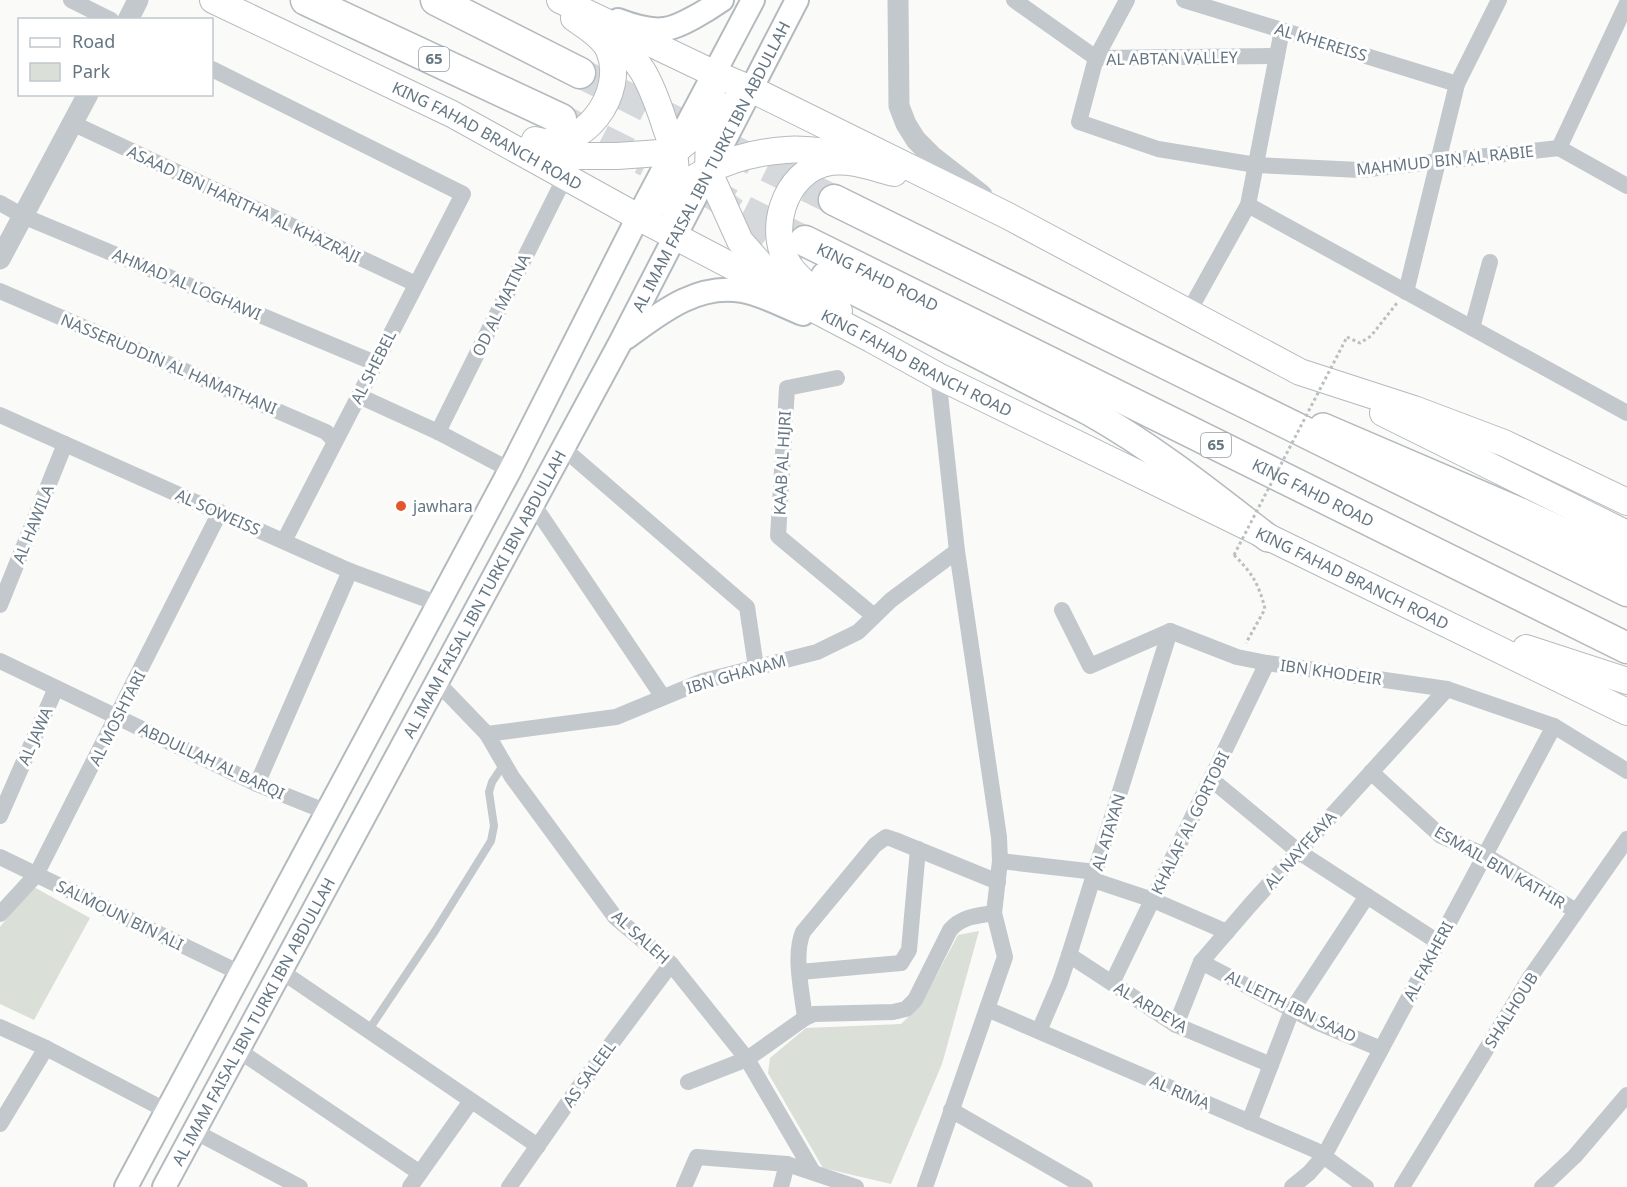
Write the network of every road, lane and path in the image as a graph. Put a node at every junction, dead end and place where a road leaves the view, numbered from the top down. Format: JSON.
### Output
{"nodes":[{"id":1,"x":71,"y":0,"type":"edge"},
{"id":2,"x":138,"y":0,"type":"edge"},
{"id":3,"x":213,"y":0,"type":"edge"},
{"id":4,"x":306,"y":0,"type":"edge"},
{"id":5,"x":436,"y":0,"type":"edge"},
{"id":6,"x":552,"y":0,"type":"edge"},
{"id":7,"x":560,"y":0,"type":"edge"},
{"id":8,"x":567,"y":0,"type":"edge"},
{"id":9,"x":722,"y":0,"type":"edge"},
{"id":10,"x":753,"y":0,"type":"edge"},
{"id":11,"x":797,"y":0,"type":"edge"},
{"id":12,"x":898,"y":0,"type":"edge"},
{"id":13,"x":1014,"y":0,"type":"edge"},
{"id":14,"x":1127,"y":0,"type":"edge"},
{"id":15,"x":1184,"y":0,"type":"edge"},
{"id":16,"x":1498,"y":0,"type":"edge"},
{"id":17,"x":1627,"y":3,"type":"edge"},
{"id":18,"x":107,"y":18,"type":"edge"},
{"id":19,"x":129,"y":18,"type":"edge"},
{"id":20,"x":1282,"y":30,"type":"junction"},
{"id":21,"x":1277,"y":56,"type":"junction"},
{"id":22,"x":1096,"y":58,"type":"junction"},
{"id":23,"x":213,"y":69,"type":"edge"},
{"id":24,"x":580,"y":73,"type":"tunnel mouth"},
{"id":25,"x":715,"y":74,"type":"junction"},
{"id":26,"x":1457,"y":84,"type":"junction"},
{"id":27,"x":751,"y":89,"type":"junction"},
{"id":28,"x":87,"y":96,"type":"edge"},
{"id":29,"x":452,"y":114,"type":"junction"},
{"id":30,"x":561,"y":119,"type":"tunnel mouth"},
{"id":31,"x":710,"y":121,"type":"junction"},
{"id":32,"x":72,"y":123,"type":"junction"},
{"id":33,"x":1559,"y":148,"type":"junction"},
{"id":34,"x":674,"y":152,"type":"junction"},
{"id":35,"x":1439,"y":161,"type":"junction"},
{"id":36,"x":1256,"y":165,"type":"junction"},
{"id":37,"x":708,"y":170,"type":"junction"},
{"id":38,"x":565,"y":177,"type":"junction"},
{"id":39,"x":1627,"y":186,"type":"edge"},
{"id":40,"x":947,"y":187,"type":"junction"},
{"id":41,"x":676,"y":188,"type":"junction"},
{"id":42,"x":834,"y":200,"type":"tunnel mouth"},
{"id":43,"x":0,"y":203,"type":"edge"},
{"id":44,"x":1248,"y":205,"type":"junction"},
{"id":45,"x":23,"y":216,"type":"junction"},
{"id":46,"x":1008,"y":216,"type":"junction"},
{"id":47,"x":638,"y":217,"type":"junction"},
{"id":48,"x":675,"y":237,"type":"junction"},
{"id":49,"x":805,"y":241,"type":"tunnel mouth"},
{"id":50,"x":0,"y":259,"type":"edge"},
{"id":51,"x":1490,"y":262,"type":"dead end"},
{"id":52,"x":825,"y":276,"type":"tunnel mouth"},
{"id":53,"x":416,"y":284,"type":"junction"},
{"id":54,"x":0,"y":291,"type":"edge"},
{"id":55,"x":1406,"y":292,"type":"junction"},
{"id":56,"x":1188,"y":313,"type":"junction"},
{"id":57,"x":1472,"y":328,"type":"junction"},
{"id":58,"x":1094,"y":330,"type":"junction"},
{"id":59,"x":871,"y":339,"type":"junction"},
{"id":60,"x":620,"y":343,"type":"junction"},
{"id":61,"x":375,"y":363,"type":"junction"},
{"id":62,"x":1300,"y":372,"type":"junction"},
{"id":63,"x":938,"y":376,"type":"junction"},
{"id":64,"x":837,"y":378,"type":"dead end"},
{"id":65,"x":359,"y":396,"type":"junction"},
{"id":66,"x":1627,"y":413,"type":"edge"},
{"id":67,"x":0,"y":415,"type":"edge"},
{"id":68,"x":438,"y":432,"type":"junction"},
{"id":69,"x":335,"y":441,"type":"junction"},
{"id":70,"x":65,"y":444,"type":"junction"},
{"id":71,"x":563,"y":448,"type":"junction"},
{"id":72,"x":510,"y":470,"type":"junction"},
{"id":73,"x":1627,"y":502,"type":"edge"},
{"id":74,"x":533,"y":504,"type":"junction"},
{"id":75,"x":220,"y":512,"type":"junction"},
{"id":76,"x":1627,"y":534,"type":"edge"},
{"id":77,"x":1268,"y":538,"type":"junction"},
{"id":78,"x":284,"y":541,"type":"junction"},
{"id":79,"x":957,"y":551,"type":"junction"},
{"id":80,"x":1627,"y":561,"type":"edge"},
{"id":81,"x":350,"y":571,"type":"junction"},
{"id":82,"x":1627,"y":591,"type":"edge"},
{"id":83,"x":439,"y":604,"type":"junction"},
{"id":84,"x":0,"y":605,"type":"edge"},
{"id":85,"x":1062,"y":610,"type":"dead end"},
{"id":86,"x":874,"y":616,"type":"junction"},
{"id":87,"x":1437,"y":619,"type":"junction"},
{"id":88,"x":1170,"y":631,"type":"junction"},
{"id":89,"x":1627,"y":648,"type":"edge"},
{"id":90,"x":1237,"y":657,"type":"junction"},
{"id":91,"x":0,"y":661,"type":"edge"},
{"id":92,"x":1267,"y":663,"type":"junction"},
{"id":93,"x":756,"y":667,"type":"junction"},
{"id":94,"x":1627,"y":681,"type":"edge"},
{"id":95,"x":437,"y":682,"type":"junction"},
{"id":96,"x":56,"y":688,"type":"junction"},
{"id":97,"x":1447,"y":689,"type":"junction"},
{"id":98,"x":663,"y":697,"type":"junction"},
{"id":99,"x":1627,"y":712,"type":"edge"},
{"id":100,"x":118,"y":717,"type":"junction"},
{"id":101,"x":1554,"y":726,"type":"junction"},
{"id":102,"x":487,"y":734,"type":"junction"},
{"id":103,"x":504,"y":763,"type":"junction"},
{"id":104,"x":1627,"y":771,"type":"edge"},
{"id":105,"x":1371,"y":772,"type":"junction"},
{"id":106,"x":1212,"y":780,"type":"junction"},
{"id":107,"x":256,"y":784,"type":"junction"},
{"id":108,"x":327,"y":812,"type":"junction"},
{"id":109,"x":0,"y":816,"type":"edge"},
{"id":110,"x":1627,"y":838,"type":"edge"},
{"id":111,"x":918,"y":849,"type":"junction"},
{"id":112,"x":1299,"y":852,"type":"junction"},
{"id":113,"x":1485,"y":855,"type":"junction"},
{"id":114,"x":0,"y":857,"type":"edge"},
{"id":115,"x":1000,"y":861,"type":"junction"},
{"id":116,"x":36,"y":875,"type":"junction"},
{"id":117,"x":1094,"y":876,"type":"junction"},
{"id":118,"x":998,"y":882,"type":"junction"},
{"id":119,"x":1367,"y":896,"type":"junction"},
{"id":120,"x":1153,"y":900,"type":"junction"},
{"id":121,"x":1576,"y":911,"type":"junction"},
{"id":122,"x":0,"y":914,"type":"edge"},
{"id":123,"x":994,"y":914,"type":"junction"},
{"id":124,"x":1227,"y":932,"type":"junction"},
{"id":125,"x":1438,"y":942,"type":"junction"},
{"id":126,"x":1069,"y":955,"type":"junction"},
{"id":127,"x":1201,"y":962,"type":"junction"},
{"id":128,"x":671,"y":964,"type":"junction"},
{"id":129,"x":280,"y":971,"type":"junction"},
{"id":130,"x":800,"y":972,"type":"junction"},
{"id":131,"x":240,"y":973,"type":"junction"},
{"id":132,"x":1112,"y":983,"type":"junction"},
{"id":133,"x":987,"y":1009,"type":"junction"},
{"id":134,"x":1292,"y":1010,"type":"junction"},
{"id":135,"x":805,"y":1018,"type":"junction"},
{"id":136,"x":1176,"y":1025,"type":"junction"},
{"id":137,"x":0,"y":1028,"type":"edge"},
{"id":138,"x":368,"y":1031,"type":"junction"},
{"id":139,"x":1039,"y":1031,"type":"junction"},
{"id":140,"x":46,"y":1048,"type":"junction"},
{"id":141,"x":1381,"y":1049,"type":"junction"},
{"id":142,"x":238,"y":1050,"type":"junction"},
{"id":143,"x":747,"y":1059,"type":"junction"},
{"id":144,"x":1271,"y":1065,"type":"junction"},
{"id":145,"x":688,"y":1082,"type":"dead end"},
{"id":146,"x":1627,"y":1095,"type":"edge"},
{"id":147,"x":471,"y":1101,"type":"junction"},
{"id":148,"x":951,"y":1110,"type":"junction"},
{"id":149,"x":166,"y":1111,"type":"junction"},
{"id":150,"x":1249,"y":1122,"type":"junction"},
{"id":151,"x":0,"y":1124,"type":"edge"},
{"id":152,"x":194,"y":1131,"type":"junction"},
{"id":153,"x":538,"y":1146,"type":"junction"},
{"id":154,"x":1324,"y":1156,"type":"junction"},
{"id":155,"x":787,"y":1164,"type":"junction"},
{"id":156,"x":813,"y":1172,"type":"junction"},
{"id":157,"x":415,"y":1180,"type":"edge"},
{"id":158,"x":126,"y":1187,"type":"edge"},
{"id":159,"x":164,"y":1187,"type":"edge"},
{"id":160,"x":300,"y":1187,"type":"edge"},
{"id":161,"x":509,"y":1187,"type":"edge"},
{"id":162,"x":684,"y":1187,"type":"edge"},
{"id":163,"x":782,"y":1187,"type":"edge"},
{"id":164,"x":856,"y":1187,"type":"edge"},
{"id":165,"x":925,"y":1187,"type":"edge"},
{"id":166,"x":1085,"y":1187,"type":"edge"},
{"id":167,"x":1292,"y":1187,"type":"edge"},
{"id":168,"x":1366,"y":1187,"type":"edge"},
{"id":169,"x":1402,"y":1187,"type":"edge"},
{"id":170,"x":1542,"y":1187,"type":"edge"}],
"edges":[{"from":1,"to":18,"type":"street"},
{"from":2,"to":19,"type":"street"},
{"from":3,"to":29,"type":"main road","name":"KING FAHAD BRANCH ROAD"},
{"from":4,"to":30,"type":"highway","number":"65"},
{"from":5,"to":24,"type":"highway"},
{"from":6,"to":29,"type":"main road"},
{"from":6,"to":34,"type":"main road"},
{"from":7,"to":25,"type":"main road"},
{"from":8,"to":9,"type":"main road"},
{"from":10,"to":25,"type":"main road","name":"AL IMAM FAISAL IBN TURKI IBN ABDULLAH"},
{"from":11,"to":27,"type":"main road","name":"AL IMAM FAISAL IBN TURKI IBN ABDULLAH"},
{"from":12,"to":46,"type":"street"},
{"from":13,"to":22,"type":"street","name":"AL ABTAN VALLEY"},
{"from":14,"to":22,"type":"street"},
{"from":15,"to":20,"type":"street","name":"AL KHEREISS"},
{"from":16,"to":26,"type":"street"},
{"from":17,"to":33,"type":"street"},
{"from":20,"to":21,"type":"street"},
{"from":20,"to":26,"type":"street","name":"AL KHEREISS"},
{"from":21,"to":22,"type":"street","name":"AL ABTAN VALLEY"},
{"from":21,"to":36,"type":"street"},
{"from":22,"to":36,"type":"street","name":"MAHMUD BIN AL RABIE"},
{"from":23,"to":53,"type":"street","name":"AL SHEBEL"},
{"from":25,"to":27,"type":"main road"},
{"from":25,"to":31,"type":"main road"},
{"from":25,"to":34,"type":"main road","name":"AL IMAM FAISAL IBN TURKI IBN ABDULLAH"},
{"from":26,"to":35,"type":"street"},
{"from":27,"to":31,"type":"main road"},
{"from":27,"to":37,"type":"main road","name":"AL IMAM FAISAL IBN TURKI IBN ABDULLAH"},
{"from":27,"to":40,"type":"main road"},
{"from":28,"to":32,"type":"street"},
{"from":29,"to":34,"type":"main road"},
{"from":29,"to":38,"type":"main road","name":"KING FAHAD BRANCH ROAD"},
{"from":31,"to":34,"type":"main road"},
{"from":31,"to":37,"type":"main road"},
{"from":32,"to":45,"type":"street"},
{"from":32,"to":53,"type":"street","name":"ASAAD IBN HARITHA AL KHAZRAJI"},
{"from":33,"to":35,"type":"street","name":"MAHMUD BIN AL RABIE"},
{"from":33,"to":39,"type":"street"},
{"from":34,"to":41,"type":"main road"},
{"from":34,"to":47,"type":"main road","name":"AL IMAM FAISAL IBN TURKI IBN ABDULLAH"},
{"from":35,"to":36,"type":"street","name":"MAHMUD BIN AL RABIE"},
{"from":35,"to":55,"type":"street"},
{"from":36,"to":44,"type":"street"},
{"from":37,"to":40,"type":"main road"},
{"from":37,"to":41,"type":"main road"},
{"from":37,"to":48,"type":"main road","name":"AL IMAM FAISAL IBN TURKI IBN ABDULLAH"},
{"from":37,"to":59,"type":"main road"},
{"from":38,"to":47,"type":"main road","name":"KING FAHAD BRANCH ROAD"},
{"from":38,"to":68,"type":"street","name":"OD AL MATINA"},
{"from":40,"to":46,"type":"main road"},
{"from":40,"to":59,"type":"main road"},
{"from":41,"to":47,"type":"main road"},
{"from":41,"to":48,"type":"main road"},
{"from":42,"to":58,"type":"highway"},
{"from":43,"to":45,"type":"street","name":"AHMAD AL LOGHAWI"},
{"from":44,"to":55,"type":"street"},
{"from":44,"to":56,"type":"street"},
{"from":45,"to":50,"type":"street"},
{"from":45,"to":61,"type":"street","name":"AHMAD AL LOGHAWI"},
{"from":46,"to":56,"type":"main road"},
{"from":47,"to":48,"type":"main road","name":"KING FAHAD BRANCH ROAD"},
{"from":47,"to":72,"type":"main road","name":"AL IMAM FAISAL IBN TURKI IBN ABDULLAH"},
{"from":48,"to":59,"type":"main road","name":"KING FAHAD BRANCH ROAD"},
{"from":48,"to":60,"type":"main road","name":"AL IMAM FAISAL IBN TURKI IBN ABDULLAH"},
{"from":49,"to":89,"type":"highway","name":"KING FAHD ROAD","number":"65"},
{"from":51,"to":57,"type":"street"},
{"from":52,"to":77,"type":"highway"},
{"from":53,"to":61,"type":"street","name":"AL SHEBEL"},
{"from":54,"to":69,"type":"street","name":"NASSERUDDIN AL HAMATHANI"},
{"from":55,"to":57,"type":"street"},
{"from":55,"to":90,"type":"path","bridge":true},
{"from":56,"to":62,"type":"main road"},
{"from":57,"to":66,"type":"street"},
{"from":58,"to":80,"type":"highway"},
{"from":58,"to":82,"type":"highway"},
{"from":59,"to":60,"type":"main road"},
{"from":59,"to":63,"type":"main road","name":"KING FAHAD BRANCH ROAD"},
{"from":60,"to":71,"type":"main road","name":"AL IMAM FAISAL IBN TURKI IBN ABDULLAH"},
{"from":61,"to":65,"type":"street","name":"AL SHEBEL"},
{"from":62,"to":73,"type":"main road"},
{"from":62,"to":76,"type":"main road"},
{"from":63,"to":77,"type":"main road","name":"KING FAHAD BRANCH ROAD"},
{"from":63,"to":79,"type":"street"},
{"from":64,"to":86,"type":"street","name":"KAAB AL HIJRI"},
{"from":65,"to":68,"type":"street"},
{"from":65,"to":69,"type":"street","name":"AL SHEBEL"},
{"from":67,"to":70,"type":"street","name":"AL SOWEISS"},
{"from":68,"to":72,"type":"street"},
{"from":69,"to":78,"type":"street","name":"AL SHEBEL"},
{"from":70,"to":75,"type":"street","name":"AL SOWEISS"},
{"from":70,"to":84,"type":"street","name":"AL HAWILA"},
{"from":71,"to":74,"type":"main road","name":"AL IMAM FAISAL IBN TURKI IBN ABDULLAH"},
{"from":71,"to":93,"type":"street"},
{"from":72,"to":83,"type":"main road","name":"AL IMAM FAISAL IBN TURKI IBN ABDULLAH"},
{"from":74,"to":95,"type":"main road","name":"AL IMAM FAISAL IBN TURKI IBN ABDULLAH"},
{"from":74,"to":98,"type":"street"},
{"from":75,"to":78,"type":"street","name":"AL SOWEISS"},
{"from":75,"to":100,"type":"street","name":"AL MOSHTARI"},
{"from":77,"to":87,"type":"main road","name":"KING FAHAD BRANCH ROAD"},
{"from":78,"to":81,"type":"street","name":"AL SOWEISS"},
{"from":79,"to":86,"type":"street","name":"IBN GHANAM"},
{"from":79,"to":115,"type":"street"},
{"from":81,"to":83,"type":"street","name":"AL SOWEISS"},
{"from":81,"to":107,"type":"street"},
{"from":83,"to":108,"type":"main road","name":"AL IMAM FAISAL IBN TURKI IBN ABDULLAH"},
{"from":85,"to":88,"type":"street"},
{"from":86,"to":93,"type":"street","name":"IBN GHANAM"},
{"from":87,"to":94,"type":"main road"},
{"from":87,"to":99,"type":"main road","name":"KING FAHAD BRANCH ROAD"},
{"from":88,"to":90,"type":"street","name":"IBN KHODEIR"},
{"from":88,"to":117,"type":"street","name":"AL ATAYAN"},
{"from":90,"to":92,"type":"street","name":"IBN KHODEIR"},
{"from":91,"to":96,"type":"street","name":"ABDULLAH AL BARQI"},
{"from":92,"to":97,"type":"street","name":"IBN KHODEIR"},
{"from":92,"to":106,"type":"street","name":"KHALAF AL GORTOBI"},
{"from":93,"to":98,"type":"street","name":"IBN GHANAM"},
{"from":95,"to":102,"type":"street","name":"AL SALEH"},
{"from":95,"to":129,"type":"main road","name":"AL IMAM FAISAL IBN TURKI IBN ABDULLAH"},
{"from":96,"to":100,"type":"street","name":"ABDULLAH AL BARQI"},
{"from":96,"to":109,"type":"street","name":"AL JAWA"},
{"from":97,"to":101,"type":"street","name":"IBN KHODEIR"},
{"from":97,"to":105,"type":"street","name":"AL NAYFEAYA"},
{"from":98,"to":102,"type":"street","name":"IBN GHANAM"},
{"from":100,"to":107,"type":"street","name":"ABDULLAH AL BARQI"},
{"from":100,"to":116,"type":"street","name":"AL MOSHTARI"},
{"from":101,"to":104,"type":"street","name":"IBN KHODEIR"},
{"from":101,"to":113,"type":"street","name":"AL FAKHERI"},
{"from":102,"to":103,"type":"street","name":"AL SALEH"},
{"from":103,"to":128,"type":"street","name":"AL SALEH"},
{"from":103,"to":138,"type":"lane"},
{"from":105,"to":112,"type":"street","name":"AL NAYFEAYA"},
{"from":105,"to":113,"type":"street","name":"ESMAIL BIN KATHIR"},
{"from":106,"to":112,"type":"street"},
{"from":106,"to":120,"type":"street","name":"KHALAF AL GORTOBI"},
{"from":107,"to":108,"type":"street","name":"ABDULLAH AL BARQI"},
{"from":108,"to":131,"type":"main road","name":"AL IMAM FAISAL IBN TURKI IBN ABDULLAH"},
{"from":110,"to":121,"type":"street","name":"SHALHOUB"},
{"from":111,"to":118,"type":"street"},
{"from":111,"to":130,"type":"street"},
{"from":111,"to":130,"type":"street"},
{"from":112,"to":119,"type":"street"},
{"from":112,"to":124,"type":"street","name":"AL NAYFEAYA"},
{"from":113,"to":121,"type":"street","name":"ESMAIL BIN KATHIR"},
{"from":113,"to":125,"type":"street","name":"AL FAKHERI"},
{"from":114,"to":116,"type":"street","name":"SALMOUN BIN ALI"},
{"from":115,"to":117,"type":"street"},
{"from":115,"to":118,"type":"street"},
{"from":116,"to":122,"type":"street","name":"AL MOSHTARI"},
{"from":116,"to":131,"type":"street","name":"SALMOUN BIN ALI"},
{"from":117,"to":120,"type":"street"},
{"from":117,"to":126,"type":"street","name":"AL ATAYAN"},
{"from":118,"to":123,"type":"street"},
{"from":119,"to":125,"type":"street"},
{"from":119,"to":134,"type":"street"},
{"from":120,"to":124,"type":"street"},
{"from":120,"to":132,"type":"street","name":"KHALAF AL GORTOBI"},
{"from":121,"to":169,"type":"street","name":"SHALHOUB"},
{"from":123,"to":133,"type":"street"},
{"from":123,"to":135,"type":"street"},
{"from":124,"to":127,"type":"street","name":"AL NAYFEAYA"},
{"from":125,"to":141,"type":"street","name":"AL FAKHERI"},
{"from":126,"to":132,"type":"street","name":"AL ARDEYA"},
{"from":126,"to":139,"type":"street","name":"AL ATAYAN"},
{"from":127,"to":134,"type":"street","name":"AL LEITH IBN SAAD"},
{"from":127,"to":136,"type":"street","name":"AL NAYFEAYA"},
{"from":128,"to":143,"type":"street","name":"AL SALEH"},
{"from":128,"to":153,"type":"street","name":"AS SALEEL"},
{"from":129,"to":138,"type":"street"},
{"from":129,"to":142,"type":"main road","name":"AL IMAM FAISAL IBN TURKI IBN ABDULLAH"},
{"from":130,"to":135,"type":"street"},
{"from":131,"to":149,"type":"main road","name":"AL IMAM FAISAL IBN TURKI IBN ABDULLAH"},
{"from":132,"to":136,"type":"street","name":"AL ARDEYA"},
{"from":133,"to":139,"type":"street","name":"AL RIMA"},
{"from":133,"to":148,"type":"street"},
{"from":134,"to":141,"type":"street","name":"AL LEITH IBN SAAD"},
{"from":134,"to":144,"type":"street"},
{"from":135,"to":143,"type":"street"},
{"from":136,"to":144,"type":"street","name":"AL ARDEYA"},
{"from":137,"to":140,"type":"street"},
{"from":138,"to":147,"type":"street"},
{"from":139,"to":150,"type":"street","name":"AL RIMA"},
{"from":140,"to":149,"type":"street"},
{"from":140,"to":151,"type":"street"},
{"from":141,"to":154,"type":"street","name":"AL FAKHERI"},
{"from":142,"to":152,"type":"main road","name":"AL IMAM FAISAL IBN TURKI IBN ABDULLAH"},
{"from":142,"to":157,"type":"street"},
{"from":143,"to":145,"type":"street"},
{"from":143,"to":156,"type":"street","name":"AL SALEH"},
{"from":144,"to":150,"type":"street"},
{"from":146,"to":170,"type":"street"},
{"from":147,"to":153,"type":"street"},
{"from":147,"to":157,"type":"street"},
{"from":148,"to":165,"type":"street"},
{"from":148,"to":166,"type":"street"},
{"from":149,"to":158,"type":"main road","name":"AL IMAM FAISAL IBN TURKI IBN ABDULLAH"},
{"from":150,"to":154,"type":"street","name":"AL RIMA"},
{"from":152,"to":159,"type":"main road","name":"AL IMAM FAISAL IBN TURKI IBN ABDULLAH"},
{"from":152,"to":160,"type":"street"},
{"from":153,"to":161,"type":"street","name":"AS SALEEL"},
{"from":154,"to":167,"type":"street","name":"AL FAKHERI"},
{"from":154,"to":168,"type":"street","name":"AL RIMA"},
{"from":155,"to":156,"type":"street"},
{"from":155,"to":162,"type":"street"},
{"from":155,"to":163,"type":"street"},
{"from":156,"to":164,"type":"street"}]}
